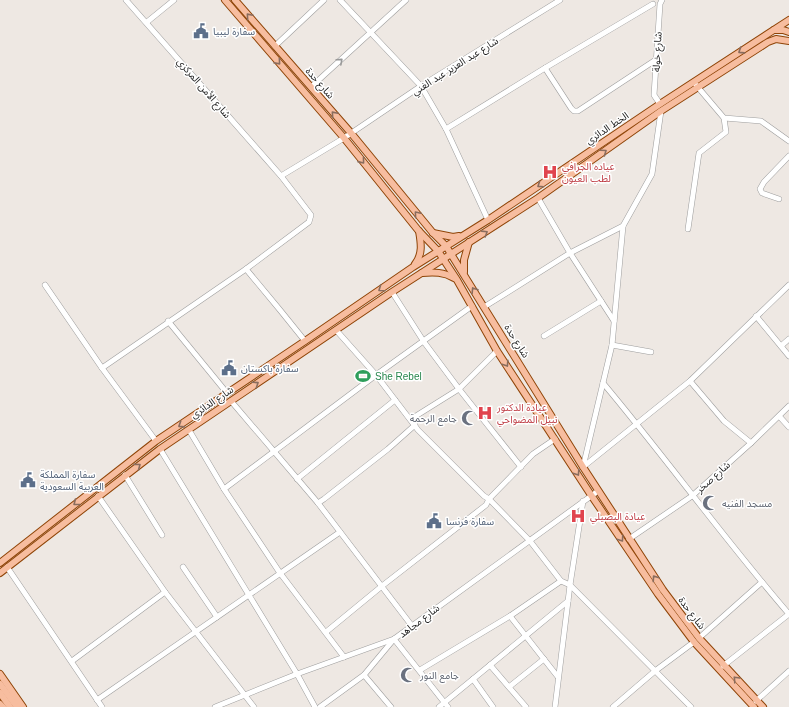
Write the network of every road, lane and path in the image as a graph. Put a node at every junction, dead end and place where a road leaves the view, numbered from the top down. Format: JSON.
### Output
{"nodes":[{"id":1,"x":126,"y":0,"type":"edge"},
{"id":2,"x":174,"y":0,"type":"edge"},
{"id":3,"x":226,"y":0,"type":"edge"},
{"id":4,"x":235,"y":0,"type":"edge"},
{"id":5,"x":324,"y":0,"type":"edge"},
{"id":6,"x":340,"y":0,"type":"edge"},
{"id":7,"x":406,"y":0,"type":"edge"},
{"id":8,"x":560,"y":0,"type":"edge"},
{"id":9,"x":652,"y":2,"type":"edge"},
{"id":10,"x":661,"y":2,"type":"edge"},
{"id":11,"x":789,"y":20,"type":"edge"},
{"id":12,"x":147,"y":22,"type":"junction"},
{"id":13,"x":774,"y":30,"type":"junction"},
{"id":14,"x":789,"y":32,"type":"edge"},
{"id":15,"x":372,"y":33,"type":"junction"},
{"id":16,"x":789,"y":41,"type":"edge"},
{"id":17,"x":275,"y":46,"type":"junction"},
{"id":18,"x":657,"y":59,"type":"junction"},
{"id":19,"x":546,"y":68,"type":"junction"},
{"id":20,"x":693,"y":82,"type":"junction"},
{"id":21,"x":421,"y":86,"type":"junction"},
{"id":22,"x":699,"y":87,"type":"junction"},
{"id":23,"x":311,"y":88,"type":"junction"},
{"id":24,"x":660,"y":104,"type":"junction"},
{"id":25,"x":662,"y":111,"type":"junction"},
{"id":26,"x":724,"y":118,"type":"junction"},
{"id":27,"x":446,"y":129,"type":"junction"},
{"id":28,"x":351,"y":133,"type":"junction"},
{"id":29,"x":344,"y":138,"type":"junction"},
{"id":30,"x":789,"y":141,"type":"edge"},
{"id":31,"x":789,"y":156,"type":"edge"},
{"id":32,"x":281,"y":176,"type":"junction"},
{"id":33,"x":538,"y":198,"type":"junction"},
{"id":34,"x":779,"y":199,"type":"dead end"},
{"id":35,"x":488,"y":220,"type":"junction"},
{"id":36,"x":623,"y":226,"type":"junction"},
{"id":37,"x":688,"y":229,"type":"dead end"},
{"id":38,"x":418,"y":230,"type":"junction"},
{"id":39,"x":433,"y":233,"type":"junction"},
{"id":40,"x":461,"y":236,"type":"junction"},
{"id":41,"x":469,"y":242,"type":"junction"},
{"id":42,"x":446,"y":246,"type":"junction"},
{"id":43,"x":438,"y":251,"type":"junction"},
{"id":44,"x":570,"y":253,"type":"junction"},
{"id":45,"x":452,"y":254,"type":"junction"},
{"id":46,"x":443,"y":259,"type":"junction"},
{"id":47,"x":413,"y":267,"type":"junction"},
{"id":48,"x":246,"y":268,"type":"junction"},
{"id":49,"x":422,"y":273,"type":"junction"},
{"id":50,"x":464,"y":274,"type":"junction"},
{"id":51,"x":456,"y":280,"type":"junction"},
{"id":52,"x":789,"y":284,"type":"edge"},
{"id":53,"x":45,"y":285,"type":"dead end"},
{"id":54,"x":392,"y":292,"type":"junction"},
{"id":55,"x":601,"y":301,"type":"junction"},
{"id":56,"x":472,"y":306,"type":"junction"},
{"id":57,"x":484,"y":307,"type":"junction"},
{"id":58,"x":756,"y":316,"type":"junction"},
{"id":59,"x":168,"y":321,"type":"junction"},
{"id":60,"x":614,"y":322,"type":"junction"},
{"id":61,"x":336,"y":330,"type":"junction"},
{"id":62,"x":544,"y":336,"type":"dead end"},
{"id":63,"x":789,"y":339,"type":"edge"},
{"id":64,"x":305,"y":342,"type":"junction"},
{"id":65,"x":424,"y":342,"type":"junction"},
{"id":66,"x":612,"y":345,"type":"junction"},
{"id":67,"x":781,"y":346,"type":"junction"},
{"id":68,"x":497,"y":351,"type":"junction"},
{"id":69,"x":651,"y":352,"type":"dead end"},
{"id":70,"x":789,"y":356,"type":"edge"},
{"id":71,"x":102,"y":368,"type":"junction"},
{"id":72,"x":376,"y":375,"type":"junction"},
{"id":73,"x":690,"y":381,"type":"junction"},
{"id":74,"x":603,"y":383,"type":"junction"},
{"id":75,"x":459,"y":389,"type":"junction"},
{"id":76,"x":227,"y":393,"type":"junction"},
{"id":77,"x":395,"y":400,"type":"junction"},
{"id":78,"x":231,"y":401,"type":"junction"},
{"id":79,"x":789,"y":406,"type":"edge"},
{"id":80,"x":780,"y":416,"type":"junction"},
{"id":81,"x":411,"y":419,"type":"junction"},
{"id":82,"x":638,"y":424,"type":"junction"},
{"id":83,"x":415,"y":425,"type":"junction"},
{"id":84,"x":789,"y":427,"type":"edge"},
{"id":85,"x":189,"y":430,"type":"junction"},
{"id":86,"x":555,"y":439,"type":"junction"},
{"id":87,"x":156,"y":441,"type":"junction"},
{"id":88,"x":751,"y":443,"type":"junction"},
{"id":89,"x":160,"y":449,"type":"junction"},
{"id":90,"x":274,"y":452,"type":"junction"},
{"id":91,"x":521,"y":467,"type":"junction"},
{"id":92,"x":583,"y":467,"type":"junction"},
{"id":93,"x":125,"y":475,"type":"junction"},
{"id":94,"x":297,"y":479,"type":"junction"},
{"id":95,"x":224,"y":489,"type":"junction"},
{"id":96,"x":598,"y":491,"type":"junction"},
{"id":97,"x":591,"y":495,"type":"junction"},
{"id":98,"x":98,"y":496,"type":"junction"},
{"id":99,"x":692,"y":496,"type":"junction"},
{"id":100,"x":489,"y":499,"type":"junction"},
{"id":101,"x":583,"y":501,"type":"junction"},
{"id":102,"x":318,"y":503,"type":"junction"},
{"id":103,"x":42,"y":528,"type":"junction"},
{"id":104,"x":340,"y":532,"type":"junction"},
{"id":105,"x":35,"y":535,"type":"junction"},
{"id":106,"x":162,"y":536,"type":"dead end"},
{"id":107,"x":47,"y":537,"type":"junction"},
{"id":108,"x":629,"y":539,"type":"junction"},
{"id":109,"x":530,"y":541,"type":"junction"},
{"id":110,"x":39,"y":543,"type":"junction"},
{"id":111,"x":0,"y":563,"type":"edge"},
{"id":112,"x":7,"y":567,"type":"junction"},
{"id":113,"x":183,"y":567,"type":"dead end"},
{"id":114,"x":0,"y":573,"type":"edge"},
{"id":115,"x":280,"y":573,"type":"junction"},
{"id":116,"x":562,"y":581,"type":"junction"},
{"id":117,"x":762,"y":582,"type":"junction"},
{"id":118,"x":570,"y":585,"type":"junction"},
{"id":119,"x":382,"y":586,"type":"junction"},
{"id":120,"x":165,"y":592,"type":"junction"},
{"id":121,"x":249,"y":594,"type":"junction"},
{"id":122,"x":568,"y":601,"type":"junction"},
{"id":123,"x":510,"y":616,"type":"junction"},
{"id":124,"x":218,"y":617,"type":"junction"},
{"id":125,"x":412,"y":626,"type":"junction"},
{"id":126,"x":196,"y":631,"type":"junction"},
{"id":127,"x":326,"y":632,"type":"junction"},
{"id":128,"x":526,"y":636,"type":"junction"},
{"id":129,"x":394,"y":639,"type":"junction"},
{"id":130,"x":696,"y":640,"type":"junction"},
{"id":131,"x":344,"y":657,"type":"junction"},
{"id":132,"x":544,"y":659,"type":"junction"},
{"id":133,"x":72,"y":661,"type":"junction"},
{"id":134,"x":490,"y":665,"type":"junction"},
{"id":135,"x":724,"y":666,"type":"junction"},
{"id":136,"x":420,"y":670,"type":"junction"},
{"id":137,"x":655,"y":670,"type":"junction"},
{"id":138,"x":789,"y":671,"type":"edge"},
{"id":139,"x":0,"y":674,"type":"edge"},
{"id":140,"x":297,"y":674,"type":"junction"},
{"id":141,"x":364,"y":675,"type":"junction"},
{"id":142,"x":558,"y":677,"type":"junction"},
{"id":143,"x":473,"y":679,"type":"junction"},
{"id":144,"x":0,"y":684,"type":"edge"},
{"id":145,"x":510,"y":688,"type":"junction"},
{"id":146,"x":0,"y":693,"type":"edge"},
{"id":147,"x":244,"y":695,"type":"junction"},
{"id":148,"x":97,"y":700,"type":"junction"},
{"id":149,"x":444,"y":702,"type":"junction"},
{"id":150,"x":0,"y":704,"type":"edge"},
{"id":151,"x":755,"y":704,"type":"edge"},
{"id":152,"x":2,"y":707,"type":"edge"},
{"id":153,"x":10,"y":707,"type":"edge"},
{"id":154,"x":17,"y":707,"type":"edge"},
{"id":155,"x":23,"y":707,"type":"edge"},
{"id":156,"x":102,"y":707,"type":"edge"},
{"id":157,"x":215,"y":707,"type":"edge"},
{"id":158,"x":254,"y":707,"type":"edge"},
{"id":159,"x":315,"y":707,"type":"edge"},
{"id":160,"x":320,"y":707,"type":"edge"},
{"id":161,"x":391,"y":707,"type":"edge"},
{"id":162,"x":438,"y":707,"type":"edge"},
{"id":163,"x":448,"y":707,"type":"edge"},
{"id":164,"x":493,"y":707,"type":"edge"},
{"id":165,"x":526,"y":707,"type":"edge"},
{"id":166,"x":555,"y":707,"type":"edge"},
{"id":167,"x":613,"y":707,"type":"edge"},
{"id":168,"x":690,"y":707,"type":"edge"},
{"id":169,"x":763,"y":707,"type":"edge"}],
"edges":[{"from":1,"to":12,"type":"street","name":"شارع الأمن المركزي"},
{"from":2,"to":12,"type":"street"},
{"from":3,"to":29,"type":"main road","name":"شارع حدة","one_way":true},
{"from":17,"to":4,"type":"main road","name":"شارع حدة","one_way":true},
{"from":5,"to":17,"type":"street"},
{"from":6,"to":15,"type":"street"},
{"from":7,"to":15,"type":"street"},
{"from":8,"to":21,"type":"street","name":"شارع عبد العزيز عبد الغني"},
{"from":9,"to":10,"type":"street"},
{"from":9,"to":19,"type":"street"},
{"from":10,"to":18,"type":"street","name":"شارع خولة"},
{"from":11,"to":13,"type":"main road","name":"الخط الدائري"},
{"from":12,"to":32,"type":"street","name":"شارع الأمن المركزي"},
{"from":13,"to":14,"type":"main road"},
{"from":13,"to":20,"type":"main road","name":"الخط الدائري","one_way":true},
{"from":15,"to":21,"type":"street"},
{"from":23,"to":15,"type":"street","one_way":true},
{"from":16,"to":22,"type":"main road","name":"الخط الدائري"},
{"from":17,"to":23,"type":"main road","name":"شارع حدة"},
{"from":18,"to":19,"type":"street"},
{"from":18,"to":24,"type":"street","name":"شارع خولة"},
{"from":19,"to":27,"type":"street"},
{"from":20,"to":22,"type":"street"},
{"from":20,"to":24,"type":"main road","name":"الخط الدائري"},
{"from":21,"to":27,"type":"street"},
{"from":21,"to":28,"type":"street","name":"شارع عبد العزيز عبد الغني"},
{"from":22,"to":25,"type":"main road","name":"الخط الدائري"},
{"from":22,"to":26,"type":"street"},
{"from":28,"to":23,"type":"main road","name":"شارع حدة","one_way":true},
{"from":24,"to":35,"type":"main road","name":"الخط الدائري","one_way":true},
{"from":33,"to":25,"type":"main road","name":"الخط الدائري","one_way":true},
{"from":25,"to":36,"type":"street"},
{"from":26,"to":30,"type":"street"},
{"from":26,"to":37,"type":"street"},
{"from":27,"to":35,"type":"street"},
{"from":28,"to":29,"type":"street","name":"شارع عبد العزيز عبد الغني"},
{"from":39,"to":28,"type":"main road","name":"شارع حدة","one_way":true},
{"from":29,"to":32,"type":"street","name":"شارع عبد العزيز عبد الغني"},
{"from":29,"to":38,"type":"main road","name":"شارع حدة","one_way":true},
{"from":31,"to":34,"type":"street"},
{"from":32,"to":48,"type":"street","name":"شارع الأمن المركزي"},
{"from":41,"to":33,"type":"main road","name":"الخط الدائري","one_way":true},
{"from":33,"to":44,"type":"street"},
{"from":35,"to":40,"type":"main road","name":"الخط الدائري"},
{"from":36,"to":44,"type":"street"},
{"from":36,"to":60,"type":"street"},
{"from":38,"to":43,"type":"main road","name":"شارع حدة"},
{"from":38,"to":47,"type":"main road"},
{"from":39,"to":40,"type":"main road"},
{"from":39,"to":42,"type":"main road","name":"شارع حدة"},
{"from":40,"to":42,"type":"main road","name":"الخط الدائري"},
{"from":41,"to":45,"type":"main road","name":"الخط الدائري"},
{"from":41,"to":50,"type":"main road"},
{"from":42,"to":43,"type":"main road","name":"الخط الدائري"},
{"from":42,"to":45,"type":"main road","name":"شارع حدة"},
{"from":43,"to":46,"type":"main road","name":"شارع حدة"},
{"from":43,"to":47,"type":"main road","name":"شارع الدائري"},
{"from":44,"to":55,"type":"street"},
{"from":44,"to":57,"type":"street"},
{"from":45,"to":46,"type":"main road","name":"الخط الدائري"},
{"from":45,"to":50,"type":"main road","name":"شارع حدة"},
{"from":46,"to":49,"type":"main road","name":"شارع الدائري"},
{"from":46,"to":51,"type":"main road","name":"شارع حدة"},
{"from":47,"to":64,"type":"main road","name":"شارع الدائري","one_way":true},
{"from":48,"to":59,"type":"street"},
{"from":48,"to":64,"type":"street"},
{"from":49,"to":51,"type":"main road"},
{"from":49,"to":54,"type":"main road","name":"شارع الدائري"},
{"from":57,"to":50,"type":"main road","name":"شارع حدة","one_way":true},
{"from":51,"to":56,"type":"main road","name":"شارع حدة"},
{"from":52,"to":58,"type":"street"},
{"from":53,"to":71,"type":"street"},
{"from":54,"to":61,"type":"main road","name":"شارع الدائري"},
{"from":54,"to":65,"type":"street"},
{"from":55,"to":60,"type":"street"},
{"from":55,"to":62,"type":"street"},
{"from":56,"to":65,"type":"street"},
{"from":56,"to":68,"type":"main road","name":"شارع حدة"},
{"from":57,"to":92,"type":"main road","name":"شارع حدة"},
{"from":58,"to":67,"type":"street"},
{"from":58,"to":73,"type":"street"},
{"from":59,"to":71,"type":"street"},
{"from":59,"to":76,"type":"street"},
{"from":60,"to":66,"type":"street"},
{"from":61,"to":72,"type":"street"},
{"from":78,"to":61,"type":"main road","name":"شارع الدائري","one_way":true},
{"from":63,"to":67,"type":"street"},
{"from":64,"to":76,"type":"main road","name":"شارع الدائري"},
{"from":65,"to":72,"type":"street"},
{"from":65,"to":75,"type":"street"},
{"from":66,"to":69,"type":"street"},
{"from":66,"to":74,"type":"street"},
{"from":67,"to":70,"type":"street"},
{"from":68,"to":75,"type":"street"},
{"from":68,"to":86,"type":"main road","name":"شارع حدة","one_way":true},
{"from":71,"to":87,"type":"street"},
{"from":72,"to":77,"type":"street"},
{"from":72,"to":90,"type":"street"},
{"from":73,"to":82,"type":"street"},
{"from":73,"to":88,"type":"street"},
{"from":74,"to":82,"type":"street"},
{"from":74,"to":92,"type":"street"},
{"from":75,"to":81,"type":"street"},
{"from":75,"to":91,"type":"street"},
{"from":76,"to":87,"type":"main road","name":"شارع الدائري","one_way":true},
{"from":77,"to":81,"type":"street"},
{"from":77,"to":94,"type":"street"},
{"from":78,"to":85,"type":"main road","name":"شارع الدائري"},
{"from":78,"to":90,"type":"street"},
{"from":79,"to":80,"type":"street","name":"شارع صخر"},
{"from":80,"to":84,"type":"street"},
{"from":80,"to":88,"type":"street","name":"شارع صخر"},
{"from":81,"to":83,"type":"street"},
{"from":82,"to":92,"type":"street"},
{"from":82,"to":99,"type":"street"},
{"from":83,"to":100,"type":"street"},
{"from":83,"to":102,"type":"street"},
{"from":85,"to":89,"type":"main road","name":"شارع الدائري"},
{"from":85,"to":95,"type":"street"},
{"from":86,"to":91,"type":"street"},
{"from":86,"to":97,"type":"main road","name":"شارع حدة","one_way":true},
{"from":87,"to":89,"type":"main road"},
{"from":87,"to":103,"type":"main road","name":"شارع الدائري","one_way":true},
{"from":88,"to":99,"type":"street","name":"شارع صخر"},
{"from":93,"to":89,"type":"main road","name":"شارع الدائري","one_way":true},
{"from":89,"to":121,"type":"street"},
{"from":90,"to":94,"type":"street"},
{"from":90,"to":95,"type":"street"},
{"from":91,"to":100,"type":"street"},
{"from":92,"to":96,"type":"main road","name":"شارع حدة"},
{"from":93,"to":98,"type":"main road","name":"شارع الدائري"},
{"from":93,"to":106,"type":"street"},
{"from":94,"to":102,"type":"street"},
{"from":95,"to":115,"type":"street"},
{"from":96,"to":97,"type":"street","name":"شارع مجاهد"},
{"from":96,"to":108,"type":"main road","name":"شارع حدة"},
{"from":97,"to":101,"type":"street","name":"شارع مجاهد"},
{"from":97,"to":130,"type":"main road","name":"شارع حدة","one_way":true},
{"from":98,"to":107,"type":"main road","name":"شارع الدائري"},
{"from":98,"to":120,"type":"street"},
{"from":99,"to":108,"type":"street","name":"شارع صخر"},
{"from":99,"to":117,"type":"street"},
{"from":100,"to":109,"type":"street"},
{"from":100,"to":119,"type":"street"},
{"from":101,"to":109,"type":"street","name":"شارع مجاهد"},
{"from":101,"to":118,"type":"street"},
{"from":102,"to":104,"type":"street"},
{"from":103,"to":105,"type":"main road","name":"شارع الدائري"},
{"from":103,"to":107,"type":"main road"},
{"from":104,"to":115,"type":"street"},
{"from":104,"to":119,"type":"street"},
{"from":105,"to":110,"type":"main road"},
{"from":105,"to":111,"type":"main road","name":"شارع الدائري"},
{"from":107,"to":110,"type":"main road","name":"شارع الدائري"},
{"from":130,"to":108,"type":"main road","name":"شارع حدة","one_way":true},
{"from":109,"to":116,"type":"street"},
{"from":109,"to":125,"type":"street","name":"شارع مجاهد"},
{"from":110,"to":112,"type":"main road","name":"شارع الدائري"},
{"from":112,"to":114,"type":"main road","name":"شارع الدائري"},
{"from":112,"to":133,"type":"street"},
{"from":113,"to":124,"type":"street"},
{"from":115,"to":121,"type":"street"},
{"from":115,"to":127,"type":"street"},
{"from":116,"to":118,"type":"street"},
{"from":116,"to":123,"type":"street"},
{"from":117,"to":130,"type":"street"},
{"from":117,"to":135,"type":"street"},
{"from":118,"to":122,"type":"street"},
{"from":118,"to":137,"type":"street"},
{"from":119,"to":125,"type":"street"},
{"from":119,"to":127,"type":"street"},
{"from":120,"to":126,"type":"street"},
{"from":120,"to":133,"type":"street"},
{"from":121,"to":124,"type":"street"},
{"from":121,"to":140,"type":"street"},
{"from":122,"to":128,"type":"street"},
{"from":122,"to":142,"type":"street"},
{"from":123,"to":128,"type":"street"},
{"from":123,"to":136,"type":"street"},
{"from":124,"to":126,"type":"street"},
{"from":125,"to":129,"type":"street","name":"شارع مجاهد"},
{"from":126,"to":147,"type":"street"},
{"from":126,"to":148,"type":"street"},
{"from":127,"to":131,"type":"street"},
{"from":128,"to":132,"type":"street"},
{"from":128,"to":134,"type":"street"},
{"from":129,"to":131,"type":"street","name":"شارع مجاهد"},
{"from":129,"to":136,"type":"street"},
{"from":129,"to":141,"type":"street"},
{"from":130,"to":135,"type":"main road","name":"شارع حدة"},
{"from":130,"to":137,"type":"street"},
{"from":130,"to":151,"type":"main road","name":"شارع حدة"},
{"from":131,"to":140,"type":"street","name":"شارع مجاهد"},
{"from":132,"to":142,"type":"street"},
{"from":132,"to":145,"type":"street"},
{"from":133,"to":148,"type":"street"},
{"from":134,"to":143,"type":"street"},
{"from":134,"to":145,"type":"street"},
{"from":151,"to":135,"type":"main road","name":"شارع حدة","one_way":true},
{"from":136,"to":149,"type":"street"},
{"from":137,"to":167,"type":"street"},
{"from":137,"to":168,"type":"street"},
{"from":138,"to":151,"type":"street"},
{"from":139,"to":155,"type":"main road"},
{"from":140,"to":147,"type":"street","name":"شارع مجاهد"},
{"from":140,"to":159,"type":"street"},
{"from":141,"to":160,"type":"street"},
{"from":141,"to":161,"type":"street"},
{"from":142,"to":166,"type":"street"},
{"from":143,"to":149,"type":"street"},
{"from":143,"to":164,"type":"street"},
{"from":144,"to":154,"type":"main road"},
{"from":145,"to":165,"type":"street"},
{"from":146,"to":153,"type":"main road"},
{"from":147,"to":157,"type":"street","name":"شارع مجاهد"},
{"from":147,"to":158,"type":"street"},
{"from":148,"to":156,"type":"street"},
{"from":149,"to":162,"type":"street"},
{"from":149,"to":163,"type":"street"},
{"from":150,"to":152,"type":"main road"},
{"from":151,"to":169,"type":"main road","name":"شارع حدة"}]}
